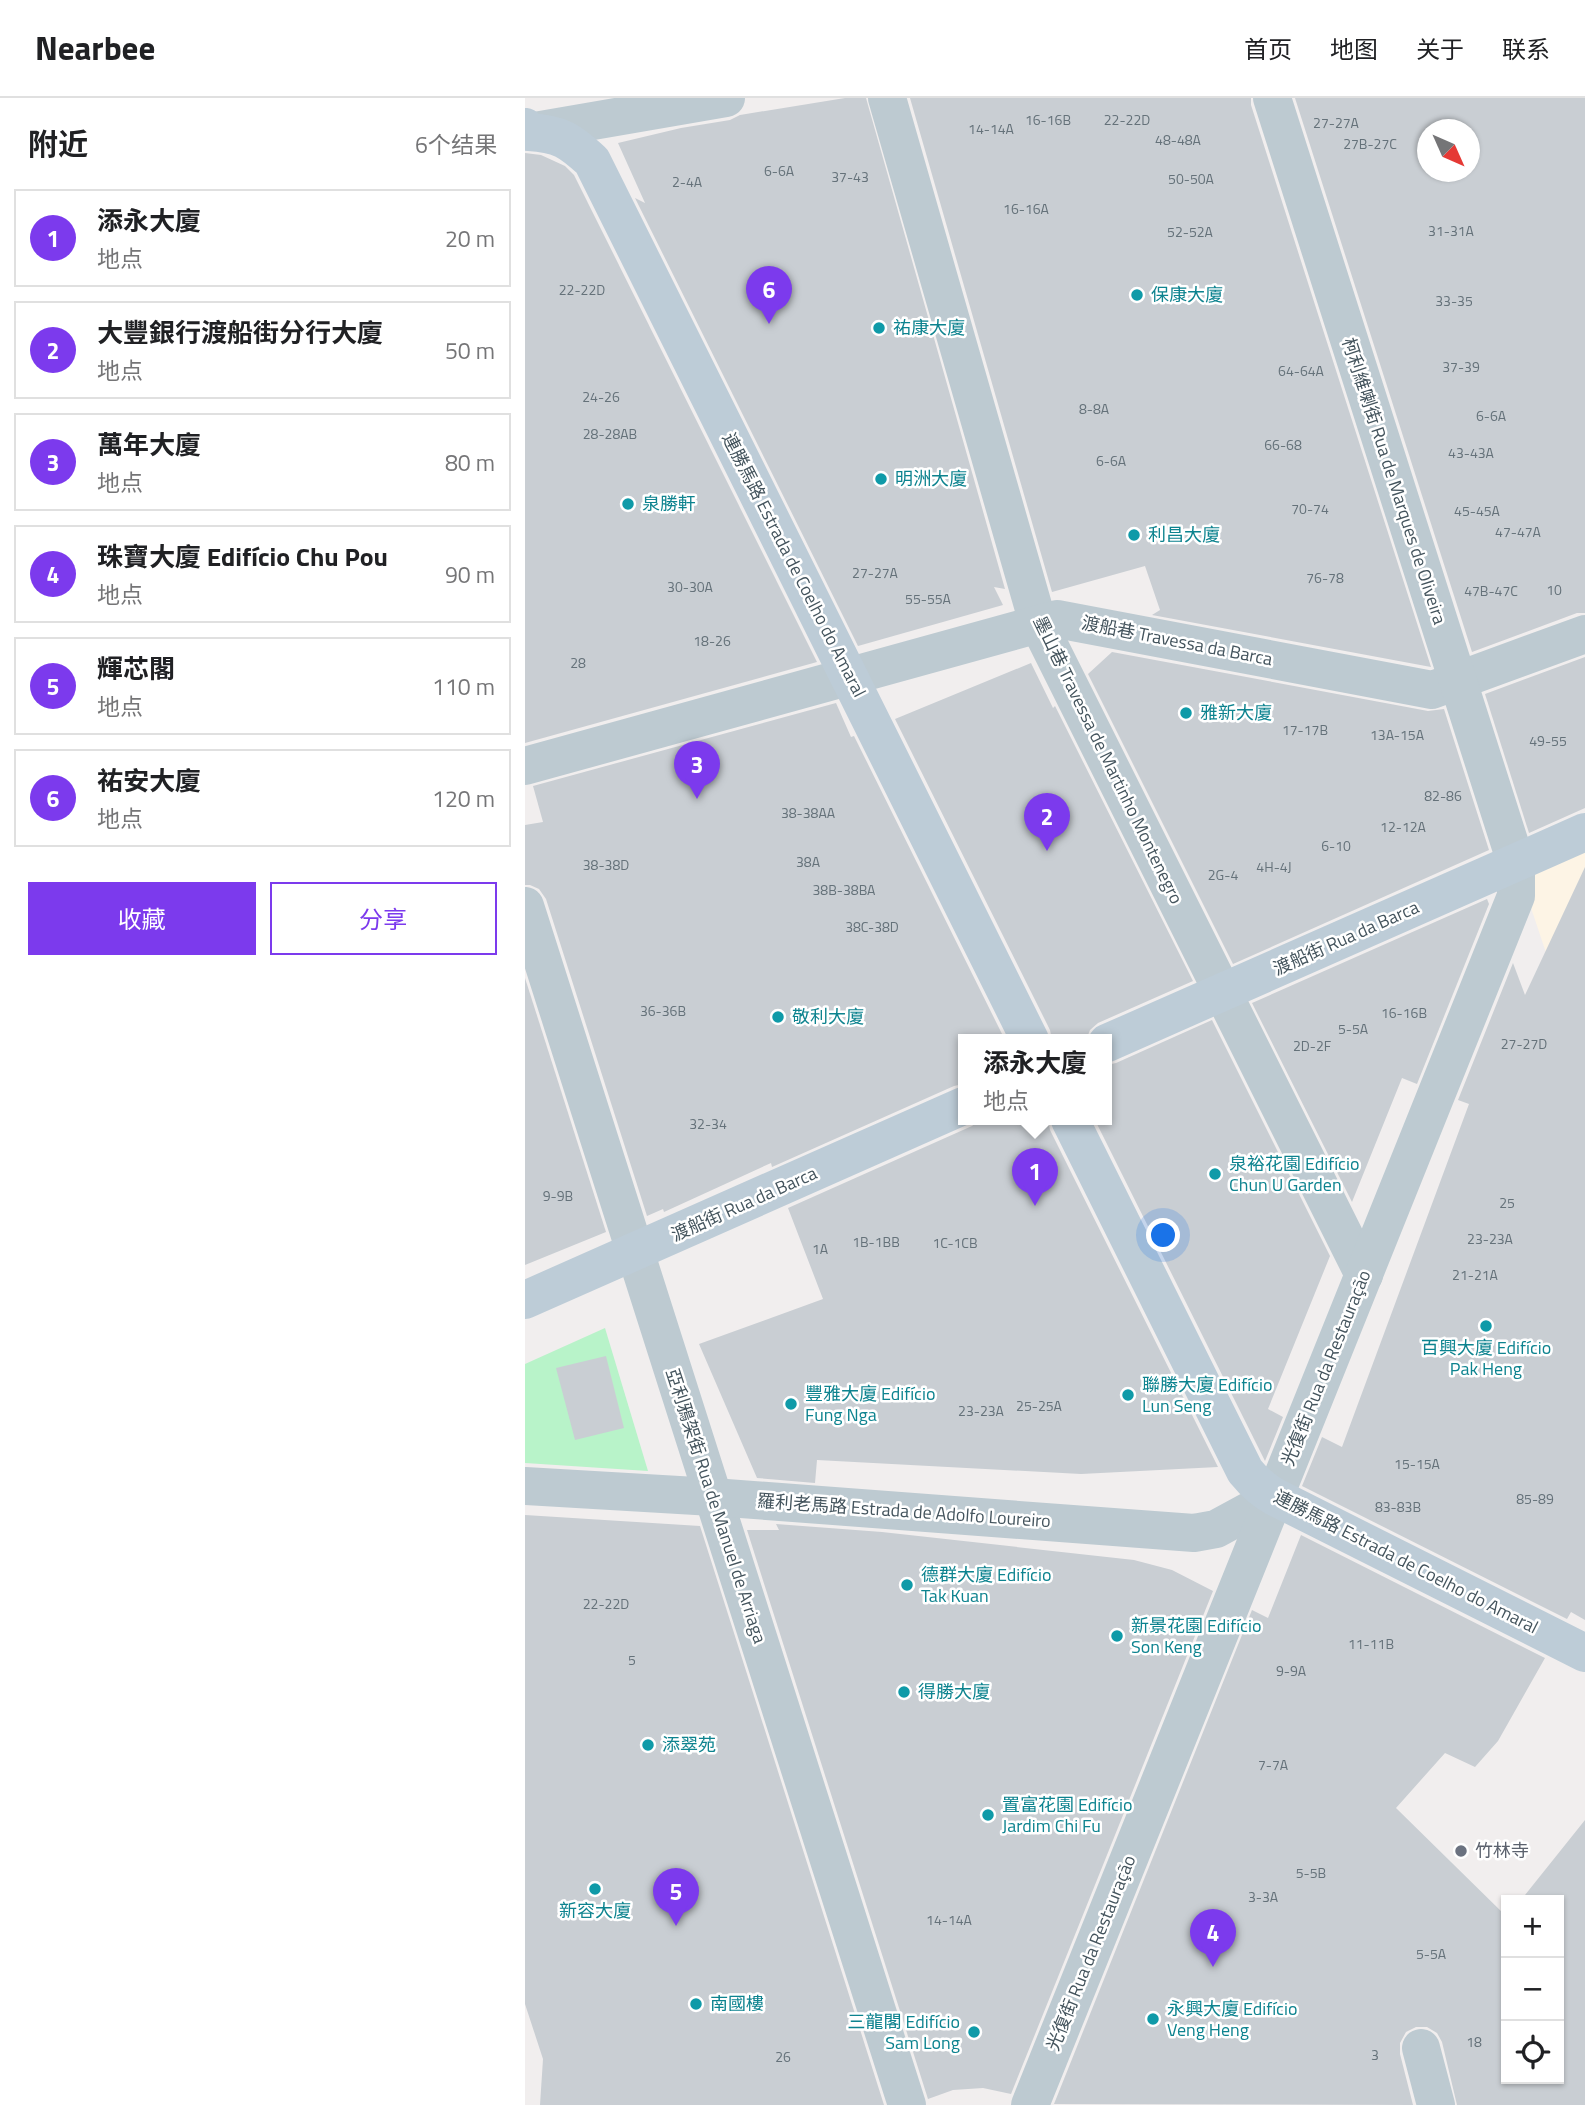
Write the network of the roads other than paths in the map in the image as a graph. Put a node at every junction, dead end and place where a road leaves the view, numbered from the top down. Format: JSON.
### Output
{"nodes":[{"id":1,"x":726,"y":98,"type":"edge"},
{"id":2,"x":887,"y":98,"type":"edge"},
{"id":3,"x":1272,"y":98,"type":"edge"},
{"id":4,"x":526,"y":130,"type":"edge"},
{"id":5,"x":1038,"y":623,"type":"junction"},
{"id":6,"x":1585,"y":634,"type":"edge"},
{"id":7,"x":849,"y":676,"type":"junction"},
{"id":8,"x":1457,"y":681,"type":"junction"},
{"id":9,"x":525,"y":766,"type":"edge"},
{"id":10,"x":1585,"y":832,"type":"edge"},
{"id":11,"x":1516,"y":863,"type":"junction"},
{"id":12,"x":525,"y":906,"type":"edge"},
{"id":13,"x":1223,"y":992,"type":"junction"},
{"id":14,"x":1027,"y":1034,"type":"edge"},
{"id":15,"x":1112,"y":1041,"type":"edge"},
{"id":16,"x":958,"y":1108,"type":"edge"},
{"id":17,"x":1072,"y":1125,"type":"edge"},
{"id":18,"x":635,"y":1252,"type":"junction"},
{"id":19,"x":1364,"y":1275,"type":"junction"},
{"id":20,"x":525,"y":1300,"type":"edge"},
{"id":21,"x":525,"y":1486,"type":"edge"},
{"id":22,"x":713,"y":1497,"type":"junction"},
{"id":23,"x":1275,"y":1497,"type":"junction"},
{"id":24,"x":1194,"y":1533,"type":"junction"},
{"id":25,"x":1244,"y":1571,"type":"junction"},
{"id":26,"x":1585,"y":1653,"type":"edge"},
{"id":27,"x":1421,"y":2048,"type":"dead end"},
{"id":28,"x":907,"y":2105,"type":"edge"},
{"id":29,"x":1030,"y":2105,"type":"edge"},
{"id":30,"x":1436,"y":2105,"type":"edge"}],
"edges":[{"from":1,"to":4,"type":"street"},
{"from":2,"to":5,"type":"street","name":"墨山巷 Travessa de Martinho Montenegro"},
{"from":3,"to":8,"type":"street","name":"柯利維喇街 Rua de Marques de Oliveira"},
{"from":4,"to":7,"type":"street","name":"連勝馬路 Estrada de Coelho do Amaral"},
{"from":5,"to":7,"type":"street","name":"渡船巷 Travessa da Barca"},
{"from":5,"to":8,"type":"street","name":"渡船巷 Travessa da Barca"},
{"from":5,"to":13,"type":"street","name":"墨山巷 Travessa de Martinho Montenegro"},
{"from":6,"to":8,"type":"street","name":"渡船巷 Travessa da Barca"},
{"from":7,"to":9,"type":"street","name":"渡船巷 Travessa da Barca"},
{"from":7,"to":14,"type":"street","name":"連勝馬路 Estrada de Coelho do Amaral"},
{"from":8,"to":11,"type":"street","name":"柯利維喇街 Rua de Marques de Oliveira"},
{"from":10,"to":11,"type":"street","name":"渡船街 Rua da Barca"},
{"from":11,"to":13,"type":"street","name":"渡船街 Rua da Barca"},
{"from":11,"to":19,"type":"street","name":"光復街 Rua da Restauração"},
{"from":12,"to":18,"type":"street","name":"亞利鴉架街 Rua de Manuel de Arriaga"},
{"from":13,"to":15,"type":"street","name":"渡船街 Rua da Barca"},
{"from":13,"to":19,"type":"street","name":"墨山巷 Travessa de Martinho Montenegro"},
{"from":16,"to":18,"type":"street","name":"渡船街 Rua da Barca"},
{"from":17,"to":23,"type":"street","name":"連勝馬路 Estrada de Coelho do Amaral"},
{"from":18,"to":20,"type":"street","name":"渡船街 Rua da Barca"},
{"from":18,"to":22,"type":"street","name":"亞利鴉架街 Rua de Manuel de Arriaga"},
{"from":19,"to":23,"type":"street","name":"光復街 Rua da Restauração"},
{"from":21,"to":22,"type":"street","name":"羅利老馬路 Estrada de Adolfo Loureiro"},
{"from":22,"to":24,"type":"street","name":"羅利老馬路 Estrada de Adolfo Loureiro"},
{"from":22,"to":28,"type":"street","name":"亞利鴉架街 Rua de Manuel de Arriaga"},
{"from":23,"to":24,"type":"street","name":"羅利老馬路 Estrada de Adolfo Loureiro"},
{"from":23,"to":25,"type":"street","name":"光復街 Rua da Restauração"},
{"from":23,"to":26,"type":"street","name":"連勝馬路 Estrada de Coelho do Amaral"},
{"from":24,"to":25,"type":"street"},
{"from":25,"to":29,"type":"street","name":"光復街 Rua da Restauração"},
{"from":27,"to":30,"type":"street"}]}
